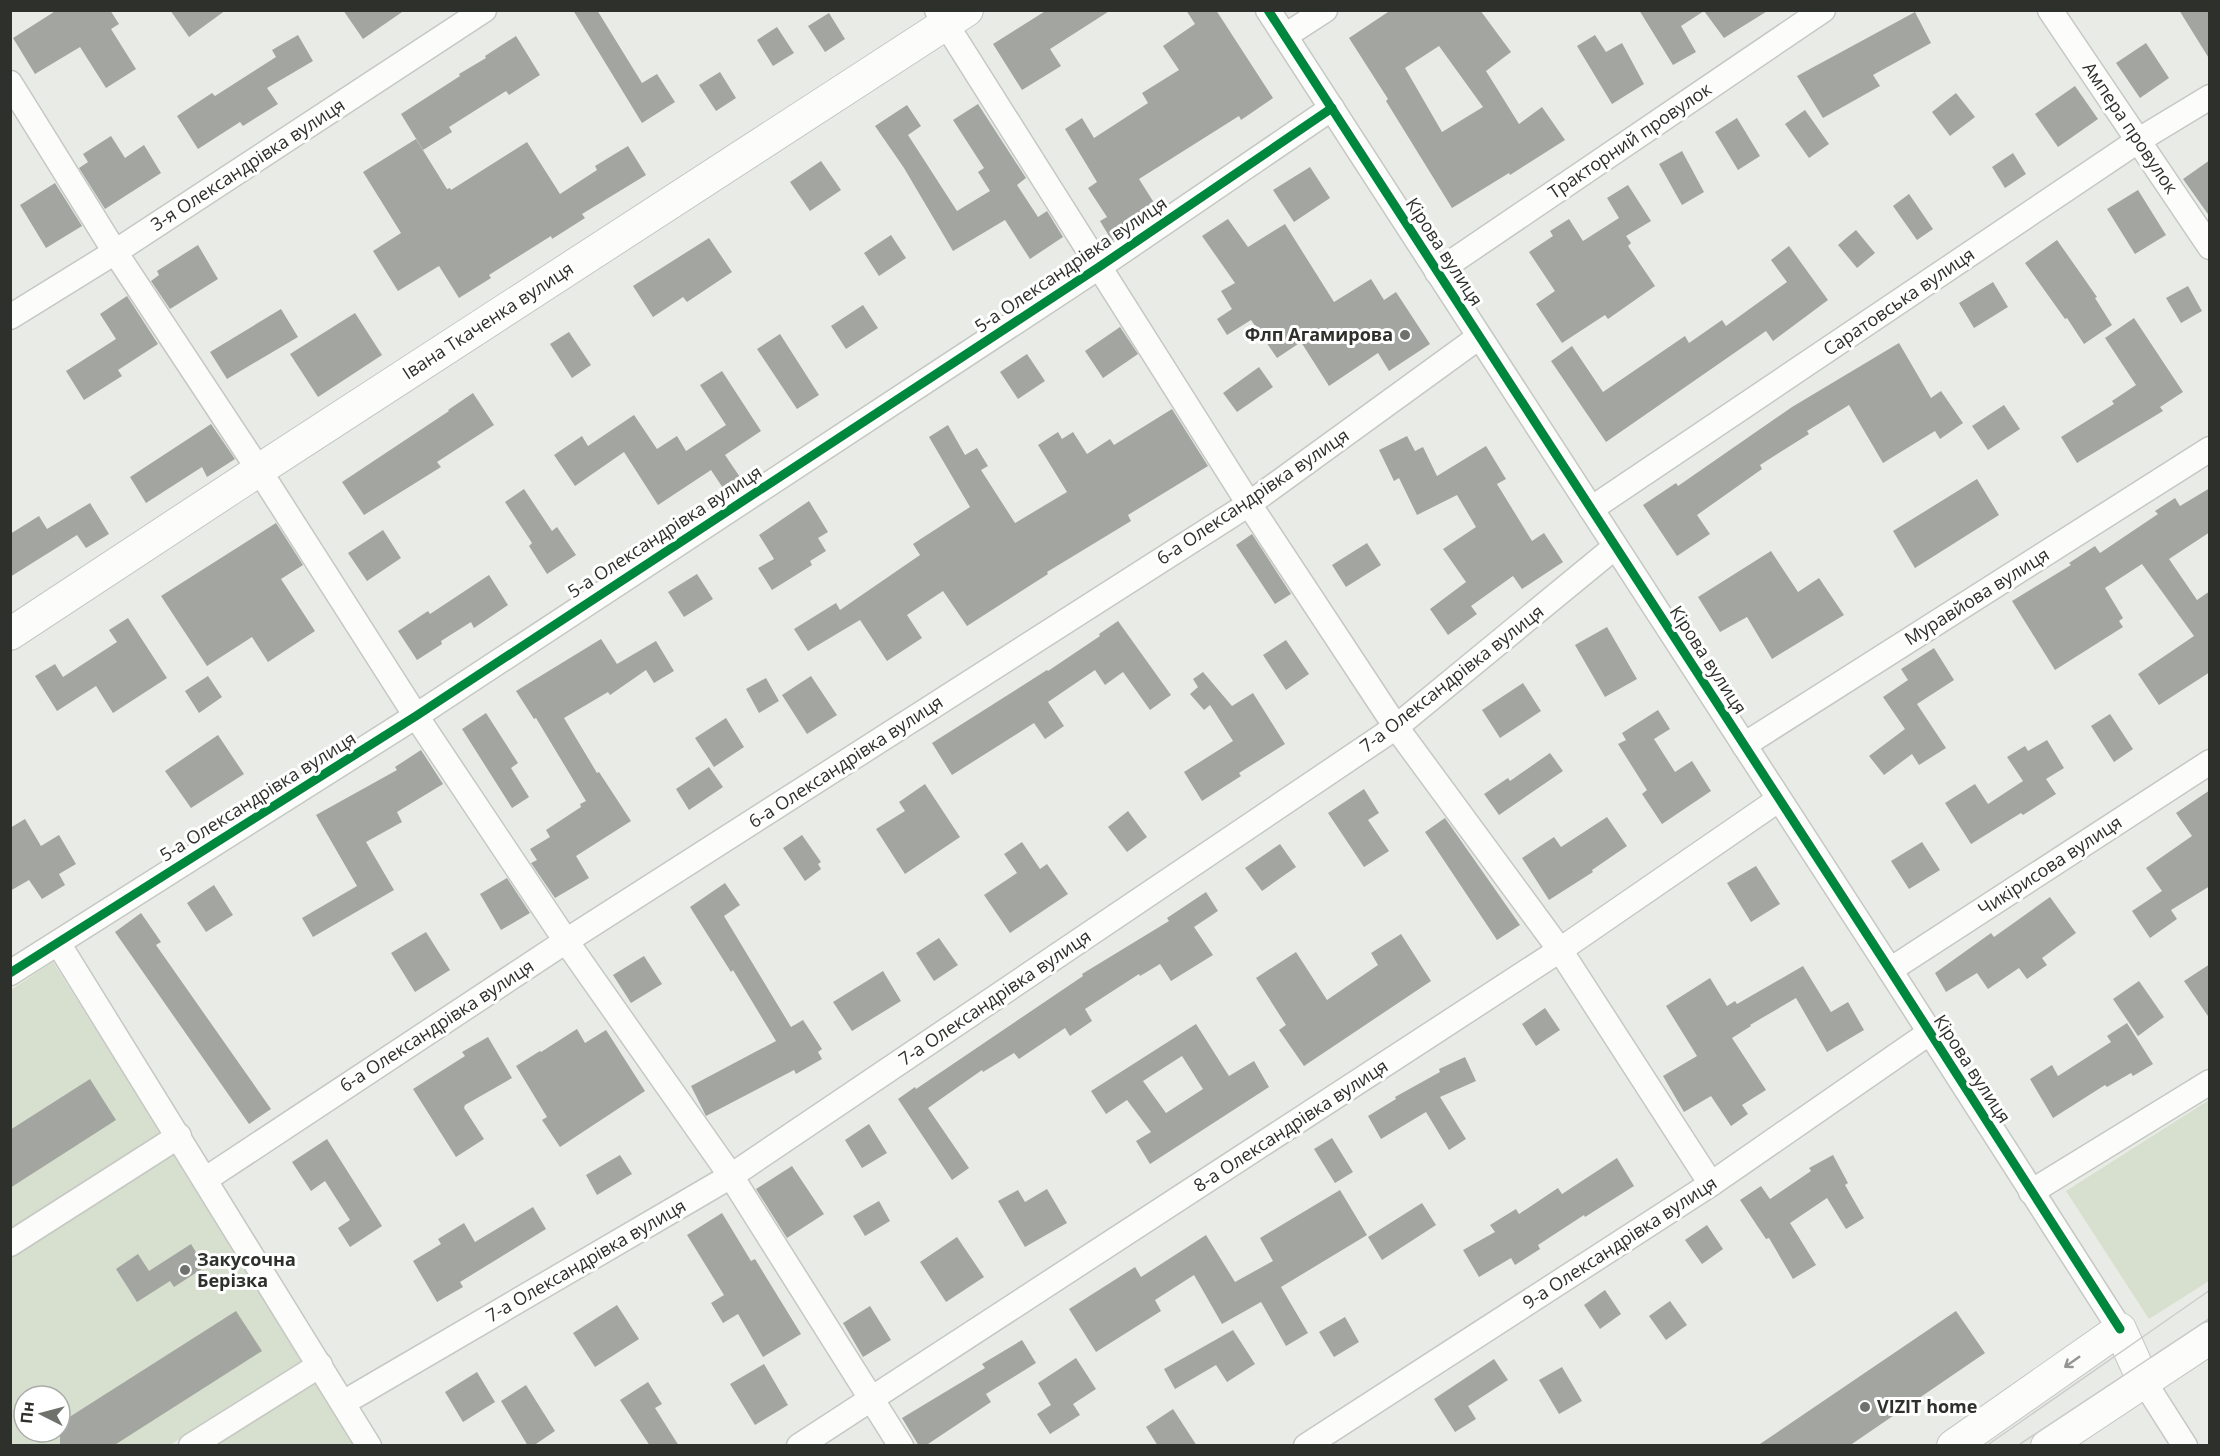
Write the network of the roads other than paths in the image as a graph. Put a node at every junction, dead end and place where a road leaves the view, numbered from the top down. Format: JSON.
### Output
{"nodes":[{"id":1,"x":484,"y":10,"type":"edge"},
{"id":2,"x":1268,"y":10,"type":"edge"},
{"id":3,"x":1325,"y":10,"type":"edge"},
{"id":4,"x":1823,"y":10,"type":"edge"},
{"id":5,"x":2050,"y":10,"type":"edge"},
{"id":6,"x":950,"y":15,"type":"edge"},
{"id":7,"x":1285,"y":36,"type":"junction"},
{"id":8,"x":10,"y":83,"type":"edge"},
{"id":9,"x":2210,"y":97,"type":"edge"},
{"id":10,"x":1332,"y":108,"type":"junction"},
{"id":11,"x":2139,"y":140,"type":"junction"},
{"id":12,"x":2210,"y":247,"type":"edge"},
{"id":13,"x":115,"y":252,"type":"junction"},
{"id":14,"x":1099,"y":267,"type":"junction"},
{"id":15,"x":1437,"y":272,"type":"junction"},
{"id":16,"x":10,"y":317,"type":"edge"},
{"id":17,"x":1479,"y":337,"type":"junction"},
{"id":18,"x":2210,"y":449,"type":"edge"},
{"id":19,"x":259,"y":470,"type":"junction"},
{"id":20,"x":1249,"y":504,"type":"junction"},
{"id":21,"x":1590,"y":510,"type":"junction"},
{"id":22,"x":1615,"y":547,"type":"junction"},
{"id":23,"x":10,"y":634,"type":"edge"},
{"id":24,"x":416,"y":716,"type":"junction"},
{"id":25,"x":1396,"y":727,"type":"junction"},
{"id":26,"x":1744,"y":745,"type":"junction"},
{"id":27,"x":2210,"y":762,"type":"edge"},
{"id":28,"x":1778,"y":800,"type":"junction"},
{"id":29,"x":566,"y":941,"type":"junction"},
{"id":30,"x":58,"y":943,"type":"junction"},
{"id":31,"x":1560,"y":950,"type":"junction"},
{"id":32,"x":1890,"y":970,"type":"junction"},
{"id":33,"x":10,"y":974,"type":"edge"},
{"id":34,"x":1929,"y":1034,"type":"junction"},
{"id":35,"x":2210,"y":1082,"type":"edge"},
{"id":36,"x":179,"y":1136,"type":"junction"},
{"id":37,"x":732,"y":1176,"type":"junction"},
{"id":38,"x":206,"y":1179,"type":"junction"},
{"id":39,"x":1711,"y":1184,"type":"junction"},
{"id":40,"x":2031,"y":1192,"type":"junction"},
{"id":41,"x":10,"y":1244,"type":"edge"},
{"id":42,"x":2120,"y":1329,"type":"junction"},
{"id":43,"x":2210,"y":1338,"type":"edge"},
{"id":44,"x":320,"y":1365,"type":"junction"},
{"id":45,"x":2143,"y":1380,"type":"junction"},
{"id":46,"x":871,"y":1400,"type":"junction"},
{"id":47,"x":343,"y":1403,"type":"junction"},
{"id":48,"x":191,"y":1446,"type":"edge"},
{"id":49,"x":369,"y":1446,"type":"edge"},
{"id":50,"x":799,"y":1446,"type":"edge"},
{"id":51,"x":901,"y":1446,"type":"edge"},
{"id":52,"x":1306,"y":1446,"type":"edge"},
{"id":53,"x":1953,"y":1446,"type":"edge"},
{"id":54,"x":2047,"y":1446,"type":"edge"},
{"id":55,"x":2186,"y":1446,"type":"edge"}],
"edges":[{"from":1,"to":13,"type":"street","name":"3-я Олександрівка вулиця"},
{"from":2,"to":7,"type":"street","name":"Кірова вулиця"},
{"from":3,"to":7,"type":"street"},
{"from":4,"to":15,"type":"street","name":"Тракторний провулок"},
{"from":5,"to":11,"type":"street","name":"Ампера провулок"},
{"from":6,"to":14,"type":"street"},
{"from":6,"to":19,"type":"main road","name":"Івана Ткаченка вулиця"},
{"from":7,"to":10,"type":"street","name":"Кірова вулиця"},
{"from":8,"to":13,"type":"street"},
{"from":9,"to":11,"type":"street","name":"Саратовська вулиця"},
{"from":10,"to":14,"type":"street","name":"5-а Олександрівка вулиця"},
{"from":10,"to":15,"type":"street","name":"Кірова вулиця"},
{"from":11,"to":12,"type":"street","name":"Ампера провулок"},
{"from":11,"to":21,"type":"street","name":"Саратовська вулиця"},
{"from":13,"to":16,"type":"street","name":"3-я Олександрівка вулиця"},
{"from":13,"to":19,"type":"street"},
{"from":14,"to":20,"type":"street"},
{"from":14,"to":24,"type":"street","name":"5-а Олександрівка вулиця"},
{"from":15,"to":17,"type":"street","name":"Кірова вулиця"},
{"from":17,"to":20,"type":"street","name":"6-а Олександрівка вулиця"},
{"from":17,"to":21,"type":"street","name":"Кірова вулиця"},
{"from":18,"to":26,"type":"street","name":"Муравйова вулиця"},
{"from":19,"to":23,"type":"main road","name":"Івана Ткаченка вулиця"},
{"from":19,"to":24,"type":"street"},
{"from":20,"to":25,"type":"street"},
{"from":20,"to":29,"type":"street","name":"6-а Олександрівка вулиця"},
{"from":21,"to":22,"type":"street","name":"Кірова вулиця"},
{"from":22,"to":25,"type":"street","name":"7-а Олександрівка вулиця"},
{"from":22,"to":26,"type":"street","name":"Кірова вулиця"},
{"from":24,"to":29,"type":"street"},
{"from":24,"to":30,"type":"street","name":"5-а Олександрівка вулиця"},
{"from":25,"to":31,"type":"street"},
{"from":25,"to":37,"type":"street","name":"7-а Олександрівка вулиця"},
{"from":26,"to":28,"type":"street","name":"Кірова вулиця"},
{"from":27,"to":32,"type":"street","name":"Чикірисова вулиця"},
{"from":28,"to":31,"type":"street","name":"8-а Олександрівка вулиця"},
{"from":28,"to":32,"type":"street","name":"Кірова вулиця"},
{"from":29,"to":37,"type":"street"},
{"from":29,"to":38,"type":"street","name":"6-а Олександрівка вулиця"},
{"from":30,"to":33,"type":"street","name":"5-а Олександрівка вулиця"},
{"from":30,"to":36,"type":"street"},
{"from":31,"to":39,"type":"street"},
{"from":31,"to":46,"type":"street","name":"8-а Олександрівка вулиця"},
{"from":32,"to":34,"type":"street","name":"Кірова вулиця"},
{"from":34,"to":39,"type":"street","name":"9-а Олександрівка вулиця"},
{"from":34,"to":40,"type":"street","name":"Кірова вулиця"},
{"from":35,"to":40,"type":"street"},
{"from":36,"to":38,"type":"street"},
{"from":36,"to":41,"type":"street"},
{"from":37,"to":46,"type":"street"},
{"from":37,"to":47,"type":"street","name":"7-а Олександрівка вулиця"},
{"from":38,"to":44,"type":"street"},
{"from":39,"to":52,"type":"street","name":"9-а Олександрівка вулиця"},
{"from":40,"to":42,"type":"street","name":"Кірова вулиця"},
{"from":42,"to":45,"type":"main road","name":"Кірова вулиця"},
{"from":42,"to":53,"type":"main road","one_way":true},
{"from":43,"to":45,"type":"main road"},
{"from":44,"to":47,"type":"street"},
{"from":44,"to":48,"type":"street"},
{"from":45,"to":54,"type":"main road"},
{"from":45,"to":55,"type":"street","name":"Кірова вулиця"},
{"from":46,"to":50,"type":"street","name":"8-а Олександрівка вулиця"},
{"from":46,"to":51,"type":"street"},
{"from":47,"to":49,"type":"street"}]}
